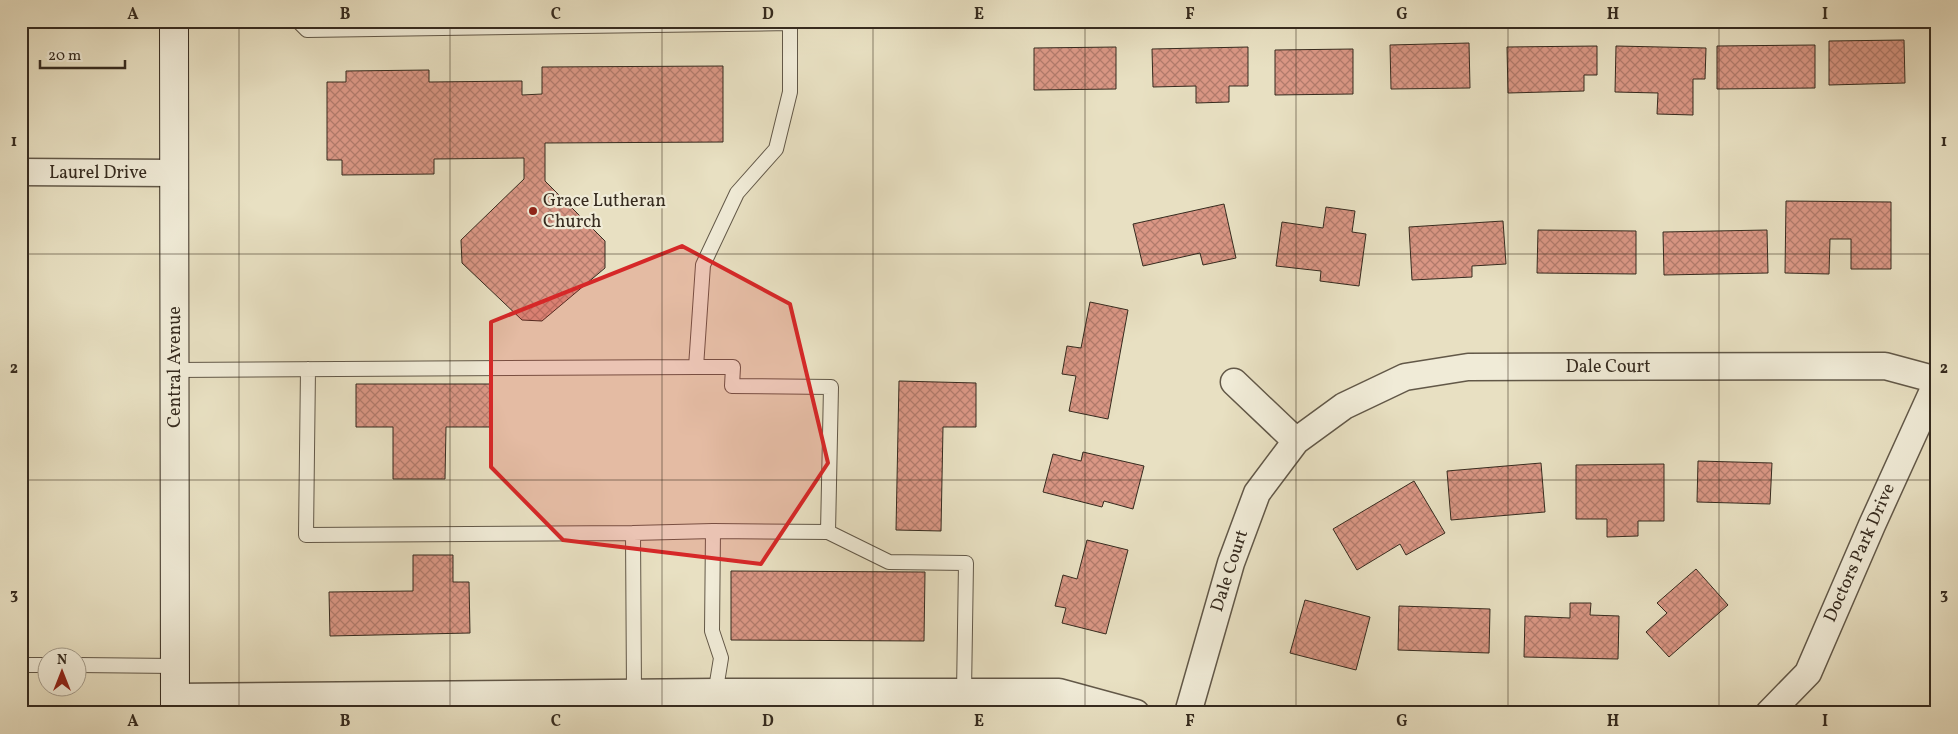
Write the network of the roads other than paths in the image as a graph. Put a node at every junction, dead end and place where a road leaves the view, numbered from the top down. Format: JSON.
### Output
{"nodes":[{"id":1,"x":174,"y":21,"type":"edge"},
{"id":2,"x":298,"y":21,"type":"edge"},
{"id":3,"x":790,"y":22,"type":"edge"},
{"id":4,"x":21,"y":172,"type":"edge"},
{"id":5,"x":174,"y":173,"type":"junction"},
{"id":6,"x":696,"y":367,"type":"junction"},
{"id":7,"x":308,"y":369,"type":"junction"},
{"id":8,"x":175,"y":370,"type":"junction"},
{"id":9,"x":1937,"y":381,"type":"edge"},
{"id":10,"x":1234,"y":382,"type":"dead end"},
{"id":11,"x":1930,"y":415,"type":"edge"},
{"id":12,"x":1296,"y":441,"type":"junction"},
{"id":13,"x":713,"y":531,"type":"junction"},
{"id":14,"x":828,"y":532,"type":"junction"},
{"id":15,"x":633,"y":533,"type":"junction"},
{"id":16,"x":21,"y":665,"type":"edge"},
{"id":17,"x":38,"y":665,"type":"edge"},
{"id":18,"x":88,"y":666,"type":"edge"},
{"id":19,"x":175,"y":666,"type":"junction"},
{"id":20,"x":634,"y":692,"type":"junction"},
{"id":21,"x":972,"y":699,"type":"edge"},
{"id":22,"x":714,"y":702,"type":"edge"},
{"id":23,"x":314,"y":704,"type":"edge"},
{"id":24,"x":175,"y":705,"type":"edge"},
{"id":25,"x":1136,"y":713,"type":"edge"},
{"id":26,"x":1188,"y":713,"type":"edge"},
{"id":27,"x":1769,"y":713,"type":"edge"}],
"edges":[{"from":1,"to":5,"type":"main road","name":"Central Avenue"},
{"from":2,"to":3,"type":"lane"},
{"from":3,"to":6,"type":"lane"},
{"from":4,"to":5,"type":"street","name":"Laurel Drive"},
{"from":5,"to":8,"type":"main road","name":"Central Avenue"},
{"from":6,"to":7,"type":"lane"},
{"from":6,"to":14,"type":"lane"},
{"from":7,"to":8,"type":"lane"},
{"from":7,"to":15,"type":"lane"},
{"from":8,"to":19,"type":"main road","name":"Central Avenue"},
{"from":9,"to":11,"type":"street","name":"Doctors Park Drive"},
{"from":9,"to":12,"type":"street","name":"Dale Court"},
{"from":10,"to":12,"type":"street"},
{"from":11,"to":27,"type":"street","name":"Doctors Park Drive"},
{"from":12,"to":26,"type":"street","name":"Dale Court"},
{"from":13,"to":14,"type":"lane"},
{"from":13,"to":15,"type":"lane"},
{"from":13,"to":22,"type":"lane"},
{"from":14,"to":21,"type":"lane"},
{"from":15,"to":20,"type":"lane"},
{"from":16,"to":17,"type":"lane"},
{"from":18,"to":19,"type":"lane"},
{"from":19,"to":24,"type":"main road","name":"Central Avenue"},
{"from":20,"to":22,"type":"street"},
{"from":20,"to":23,"type":"street"},
{"from":21,"to":22,"type":"street"},
{"from":21,"to":25,"type":"street"},
{"from":23,"to":24,"type":"street"}]}
